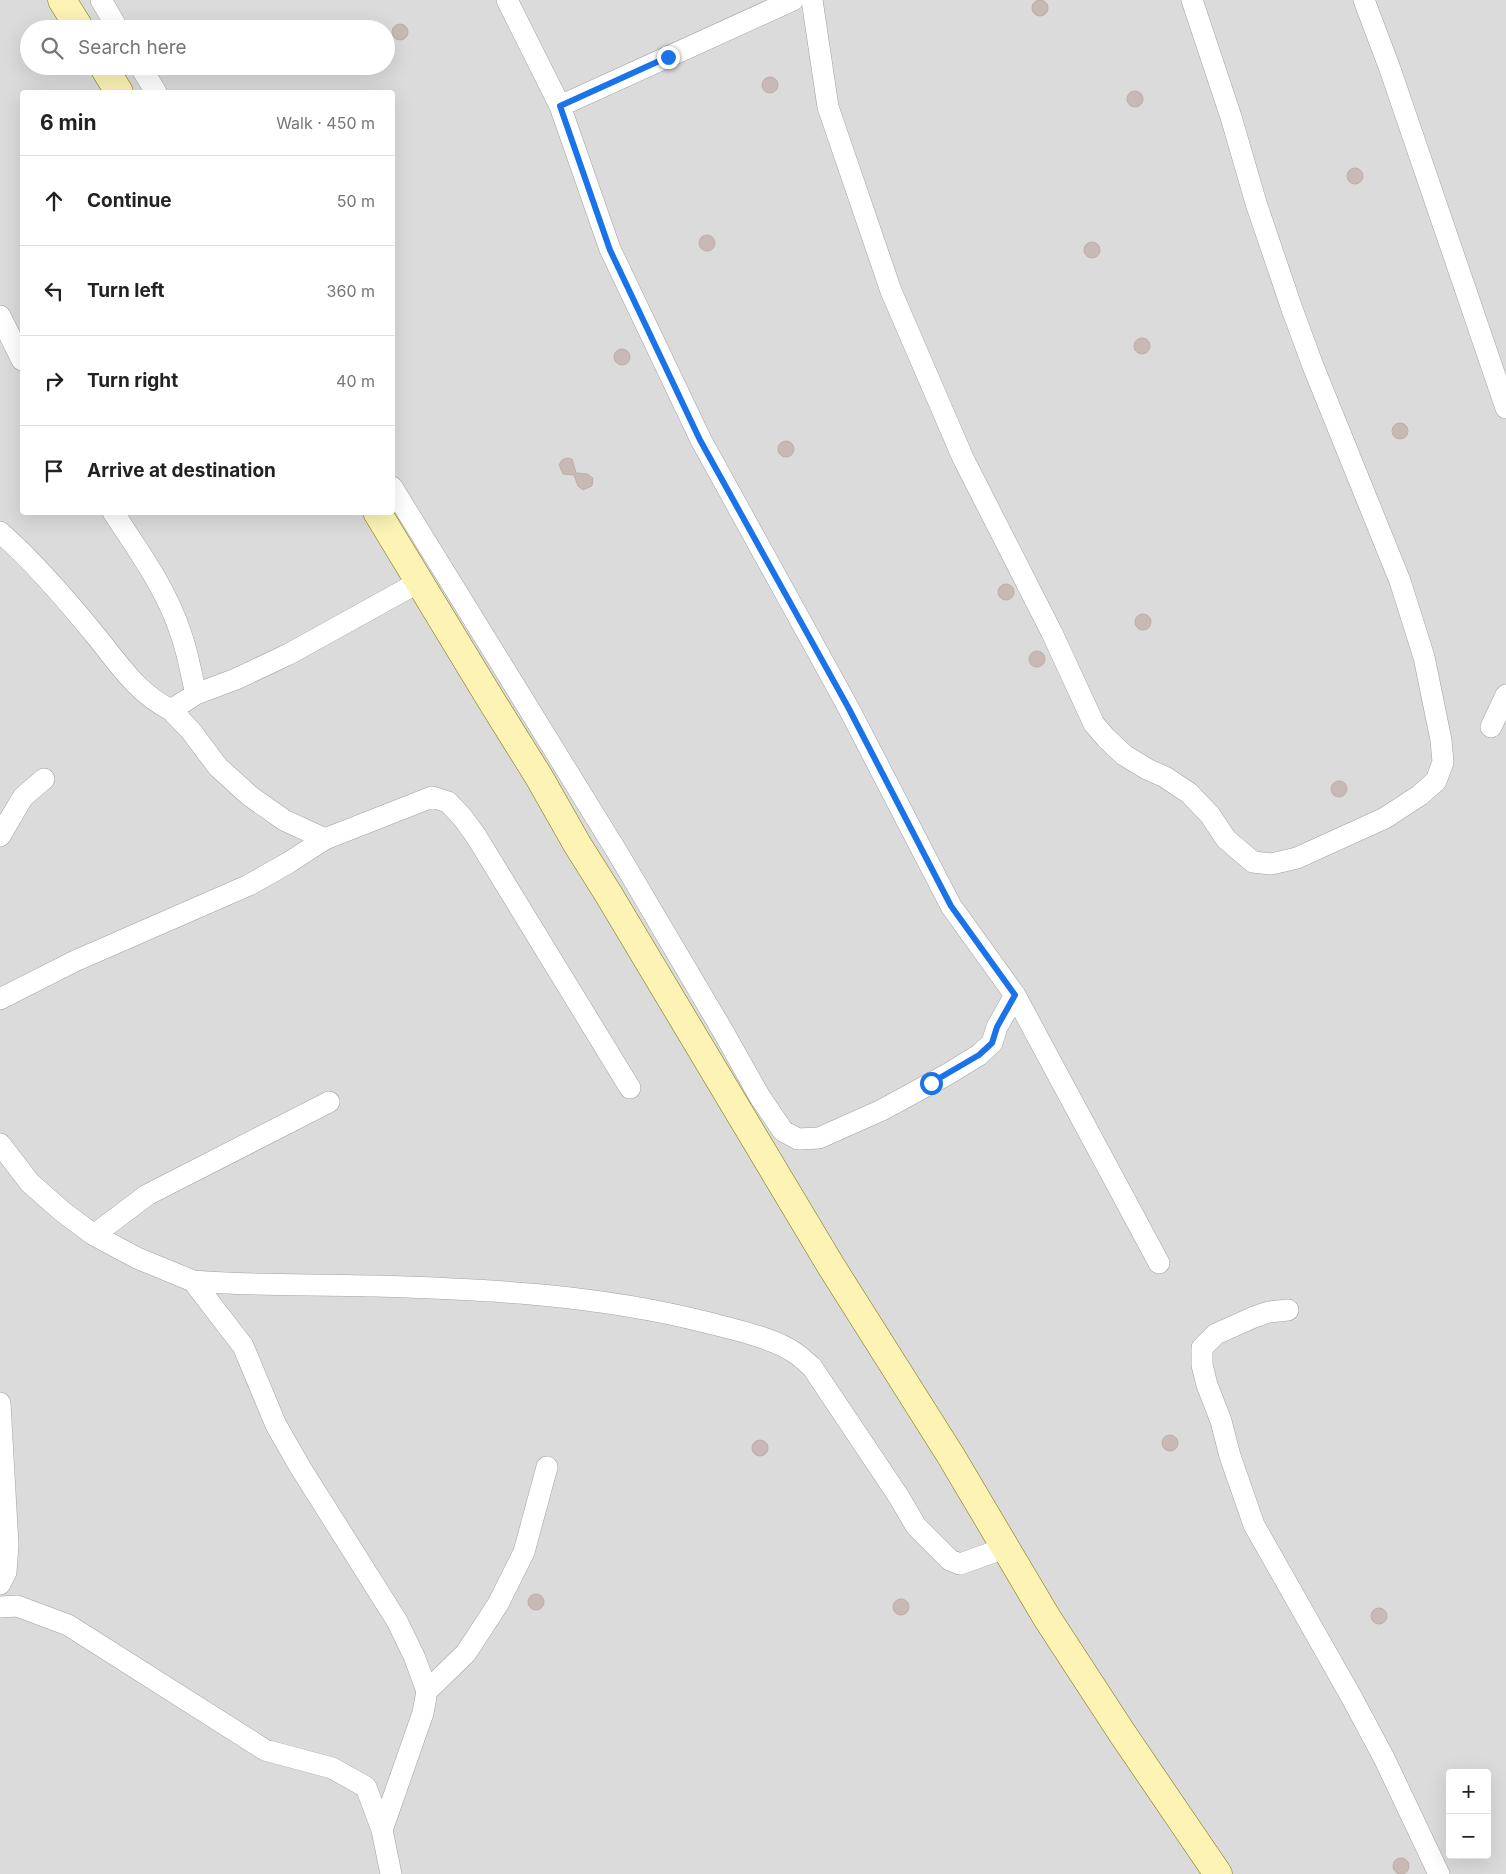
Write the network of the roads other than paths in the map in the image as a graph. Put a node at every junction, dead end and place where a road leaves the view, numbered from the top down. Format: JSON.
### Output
{"nodes":[{"id":1,"x":62,"y":0,"type":"edge"},
{"id":2,"x":101,"y":0,"type":"edge"},
{"id":3,"x":508,"y":0,"type":"edge"},
{"id":4,"x":793,"y":0,"type":"edge"},
{"id":5,"x":812,"y":0,"type":"edge"},
{"id":6,"x":1192,"y":0,"type":"edge"},
{"id":7,"x":1364,"y":0,"type":"edge"},
{"id":8,"x":74,"y":20,"type":"edge"},
{"id":9,"x":113,"y":20,"type":"edge"},
{"id":10,"x":109,"y":75,"type":"edge"},
{"id":11,"x":146,"y":75,"type":"edge"},
{"id":12,"x":118,"y":90,"type":"edge"},
{"id":13,"x":155,"y":90,"type":"edge"},
{"id":14,"x":560,"y":106,"type":"junction"},
{"id":15,"x":0,"y":316,"type":"edge"},
{"id":16,"x":20,"y":356,"type":"edge"},
{"id":17,"x":1506,"y":408,"type":"edge"},
{"id":18,"x":395,"y":492,"type":"edge"},
{"id":19,"x":115,"y":515,"type":"edge"},
{"id":20,"x":379,"y":515,"type":"edge"},
{"id":21,"x":0,"y":532,"type":"edge"},
{"id":22,"x":419,"y":582,"type":"junction"},
{"id":23,"x":516,"y":688,"type":"junction"},
{"id":24,"x":196,"y":694,"type":"junction"},
{"id":25,"x":1506,"y":695,"type":"edge"},
{"id":26,"x":491,"y":700,"type":"junction"},
{"id":27,"x":170,"y":710,"type":"junction"},
{"id":28,"x":1491,"y":727,"type":"dead end"},
{"id":29,"x":44,"y":778,"type":"dead end"},
{"id":30,"x":0,"y":836,"type":"edge"},
{"id":31,"x":325,"y":838,"type":"junction"},
{"id":32,"x":1015,"y":995,"type":"junction"},
{"id":33,"x":0,"y":999,"type":"edge"},
{"id":34,"x":630,"y":1088,"type":"dead end"},
{"id":35,"x":329,"y":1102,"type":"dead end"},
{"id":36,"x":0,"y":1144,"type":"edge"},
{"id":37,"x":94,"y":1235,"type":"junction"},
{"id":38,"x":1159,"y":1263,"type":"dead end"},
{"id":39,"x":193,"y":1281,"type":"junction"},
{"id":40,"x":1288,"y":1310,"type":"dead end"},
{"id":41,"x":0,"y":1403,"type":"edge"},
{"id":42,"x":547,"y":1467,"type":"dead end"},
{"id":43,"x":1005,"y":1548,"type":"junction"},
{"id":44,"x":0,"y":1584,"type":"edge"},
{"id":45,"x":0,"y":1607,"type":"edge"},
{"id":46,"x":427,"y":1691,"type":"junction"},
{"id":47,"x":382,"y":1830,"type":"junction"},
{"id":48,"x":391,"y":1874,"type":"edge"},
{"id":49,"x":1218,"y":1874,"type":"edge"},
{"id":50,"x":1439,"y":1874,"type":"edge"}],
"edges":[{"from":1,"to":8,"type":"street"},
{"from":2,"to":9,"type":"street"},
{"from":3,"to":14,"type":"street"},
{"from":4,"to":14,"type":"street"},
{"from":5,"to":6,"type":"street"},
{"from":7,"to":17,"type":"street"},
{"from":10,"to":12,"type":"street"},
{"from":11,"to":13,"type":"street"},
{"from":14,"to":32,"type":"street"},
{"from":15,"to":16,"type":"street"},
{"from":18,"to":23,"type":"street"},
{"from":19,"to":24,"type":"street"},
{"from":20,"to":22,"type":"street"},
{"from":21,"to":27,"type":"street"},
{"from":22,"to":24,"type":"street"},
{"from":22,"to":26,"type":"street"},
{"from":23,"to":26,"type":"street"},
{"from":23,"to":32,"type":"street"},
{"from":24,"to":27,"type":"street"},
{"from":25,"to":28,"type":"street"},
{"from":26,"to":43,"type":"street"},
{"from":27,"to":31,"type":"street"},
{"from":29,"to":30,"type":"street"},
{"from":31,"to":33,"type":"street"},
{"from":31,"to":34,"type":"street"},
{"from":32,"to":38,"type":"street"},
{"from":35,"to":37,"type":"street"},
{"from":36,"to":37,"type":"street"},
{"from":37,"to":39,"type":"street"},
{"from":39,"to":43,"type":"street"},
{"from":39,"to":46,"type":"street"},
{"from":40,"to":50,"type":"street"},
{"from":41,"to":44,"type":"street"},
{"from":42,"to":46,"type":"street"},
{"from":43,"to":49,"type":"street"},
{"from":45,"to":47,"type":"street"},
{"from":46,"to":47,"type":"street"},
{"from":47,"to":48,"type":"street"}]}
